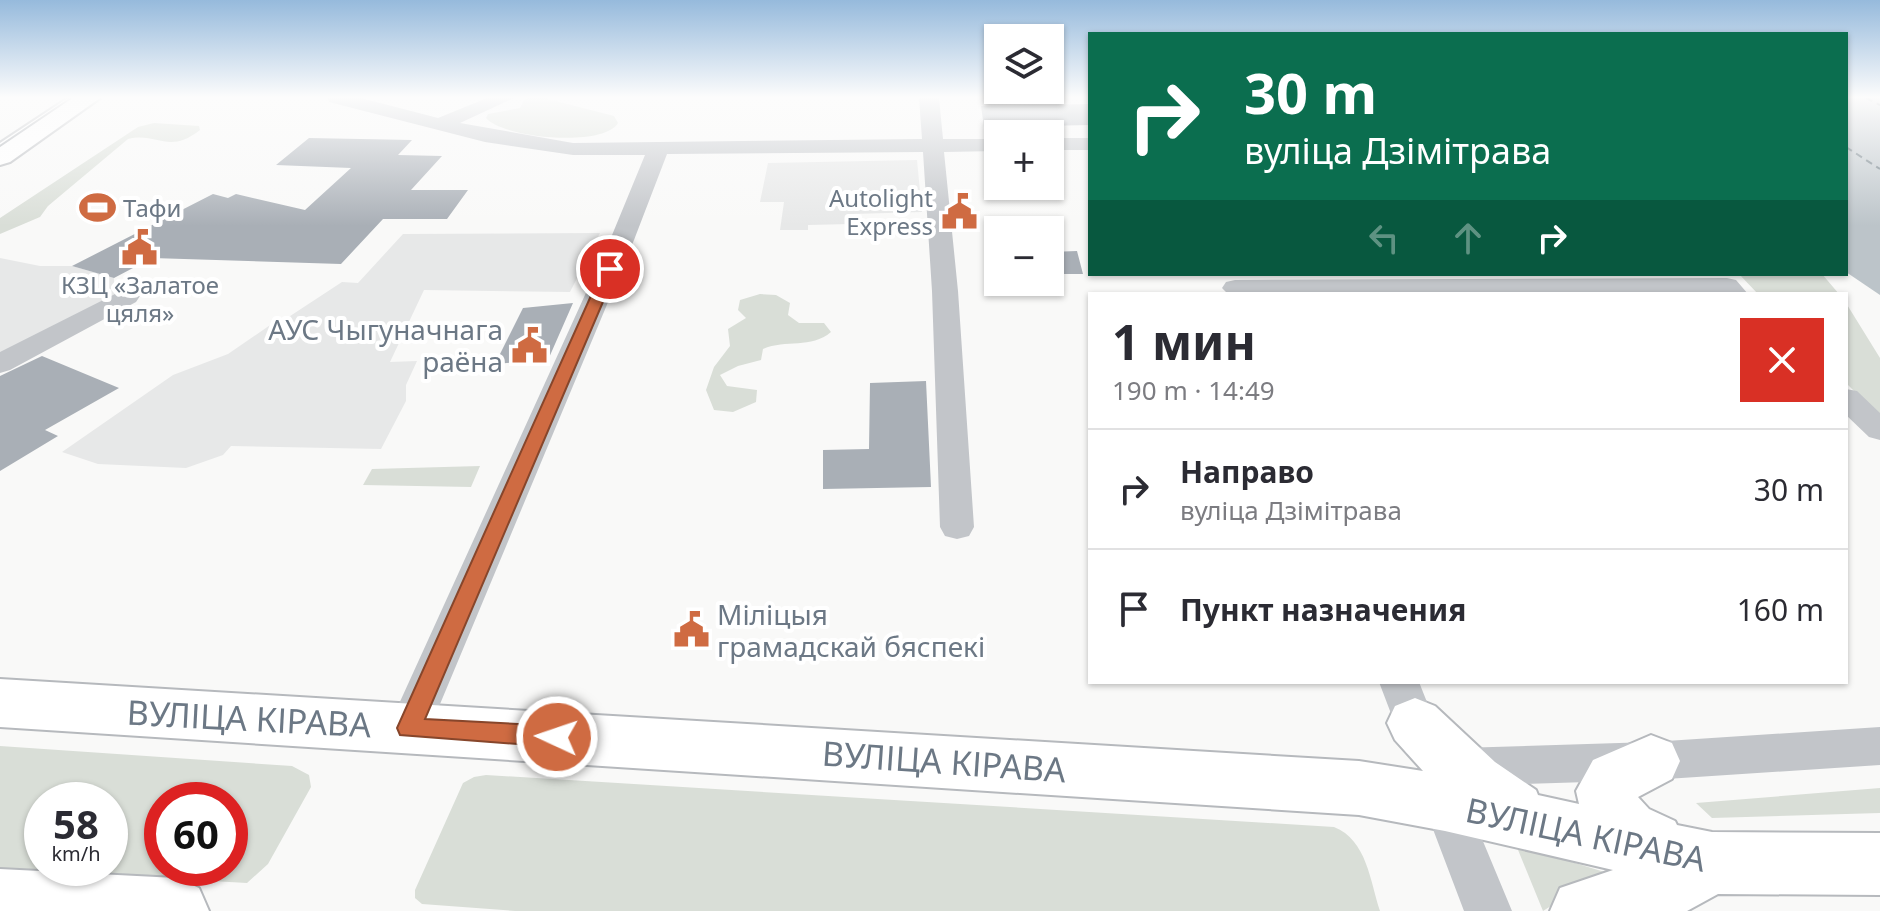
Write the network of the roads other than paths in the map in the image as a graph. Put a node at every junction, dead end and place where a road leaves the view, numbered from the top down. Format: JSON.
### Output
{"nodes":[{"id":1,"x":23,"y":141,"type":"edge"},
{"id":2,"x":516,"y":141,"type":"edge"},
{"id":3,"x":933,"y":141,"type":"edge"},
{"id":4,"x":1064,"y":144,"type":"edge"},
{"id":5,"x":1088,"y":144,"type":"edge"},
{"id":6,"x":984,"y":145,"type":"edge"},
{"id":7,"x":933,"y":146,"type":"junction"},
{"id":8,"x":658,"y":150,"type":"junction"},
{"id":9,"x":0,"y":156,"type":"edge"},
{"id":10,"x":1234,"y":285,"type":"edge"},
{"id":11,"x":1731,"y":290,"type":"edge"},
{"id":12,"x":127,"y":296,"type":"dead end"},
{"id":13,"x":0,"y":364,"type":"edge"},
{"id":14,"x":1848,"y":400,"type":"edge"},
{"id":15,"x":1880,"y":430,"type":"edge"},
{"id":16,"x":957,"y":527,"type":"dead end"},
{"id":17,"x":1407,"y":702,"type":"edge"},
{"id":18,"x":0,"y":703,"type":"edge"},
{"id":19,"x":409,"y":728,"type":"junction"},
{"id":20,"x":1880,"y":746,"type":"edge"},
{"id":21,"x":1651,"y":761,"type":"junction"},
{"id":22,"x":1451,"y":786,"type":"junction"},
{"id":23,"x":1712,"y":863,"type":"junction"},
{"id":24,"x":1880,"y":864,"type":"edge"},
{"id":25,"x":0,"y":901,"type":"edge"},
{"id":26,"x":176,"y":911,"type":"edge"},
{"id":27,"x":1488,"y":911,"type":"edge"},
{"id":28,"x":1583,"y":911,"type":"edge"}],
"edges":[{"from":1,"to":9,"type":"main road"},
{"from":2,"to":8,"type":"street"},
{"from":3,"to":7,"type":"street"},
{"from":4,"to":5,"type":"street"},
{"from":6,"to":7,"type":"street"},
{"from":7,"to":8,"type":"street"},
{"from":7,"to":16,"type":"street"},
{"from":8,"to":19,"type":"street"},
{"from":10,"to":11,"type":"street"},
{"from":12,"to":13,"type":"street"},
{"from":14,"to":15,"type":"street"},
{"from":17,"to":22,"type":"main road"},
{"from":18,"to":19,"type":"main road","name":"ВУЛІЦА КІРАВА"},
{"from":19,"to":22,"type":"main road","name":"ВУЛІЦА КІРАВА"},
{"from":20,"to":21,"type":"street","name":"ВУЛІЦА КІРАВА"},
{"from":21,"to":22,"type":"street","name":"ВУЛІЦА КІРАВА"},
{"from":21,"to":23,"type":"main road"},
{"from":22,"to":23,"type":"main road","name":"ВУЛІЦА КІРАВА"},
{"from":22,"to":27,"type":"street"},
{"from":23,"to":24,"type":"main road","name":"ВУЛІЦА КІРАВА"},
{"from":23,"to":28,"type":"main road"},
{"from":25,"to":26,"type":"main road"}]}
